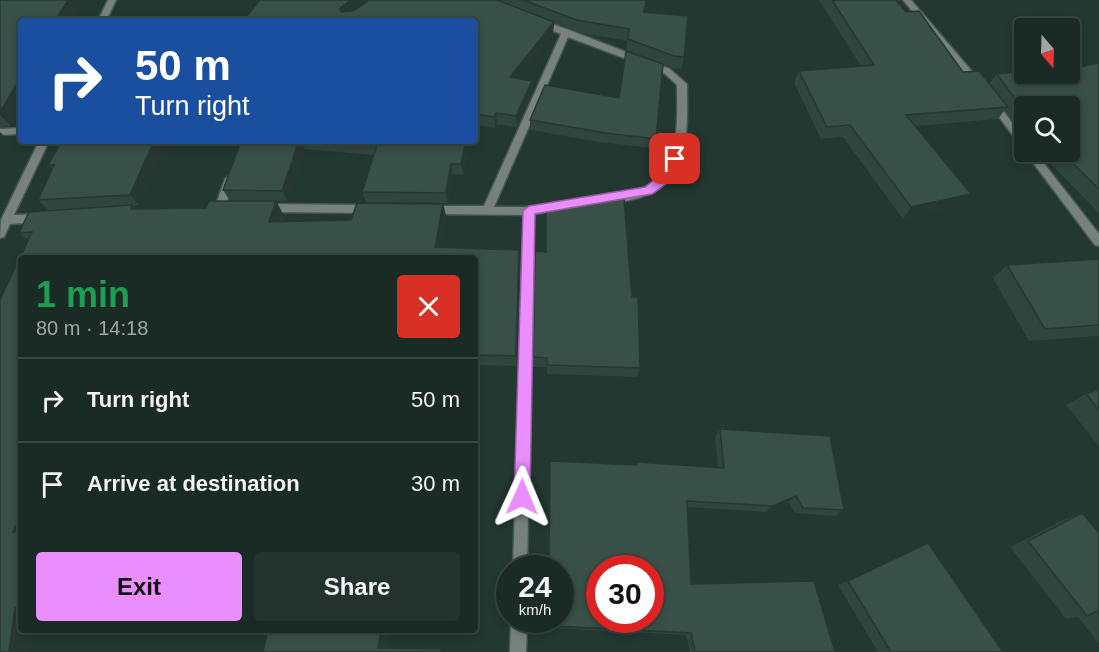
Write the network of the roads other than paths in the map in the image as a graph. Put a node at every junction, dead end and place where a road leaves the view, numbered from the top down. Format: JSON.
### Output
{"nodes":[{"id":1,"x":112,"y":0,"type":"edge"},
{"id":2,"x":907,"y":0,"type":"edge"},
{"id":3,"x":103,"y":18,"type":"edge"},
{"id":4,"x":533,"y":20,"type":"edge"},
{"id":5,"x":566,"y":32,"type":"junction"},
{"id":6,"x":18,"y":131,"type":"edge"},
{"id":7,"x":1014,"y":131,"type":"edge"},
{"id":8,"x":0,"y":132,"type":"edge"},
{"id":9,"x":43,"y":144,"type":"edge"},
{"id":10,"x":1038,"y":162,"type":"edge"},
{"id":11,"x":236,"y":163,"type":"edge"},
{"id":12,"x":208,"y":208,"type":"edge"},
{"id":13,"x":255,"y":208,"type":"edge"},
{"id":14,"x":383,"y":210,"type":"edge"},
{"id":15,"x":418,"y":210,"type":"edge"},
{"id":16,"x":488,"y":211,"type":"junction"},
{"id":17,"x":529,"y":211,"type":"junction"},
{"id":18,"x":53,"y":217,"type":"edge"},
{"id":19,"x":6,"y":220,"type":"junction"},
{"id":20,"x":0,"y":234,"type":"edge"},
{"id":21,"x":1099,"y":242,"type":"edge"},
{"id":22,"x":520,"y":555,"type":"edge"},
{"id":23,"x":519,"y":633,"type":"edge"},
{"id":24,"x":518,"y":652,"type":"edge"}],
"edges":[{"from":1,"to":3,"type":"street"},
{"from":2,"to":7,"type":"street"},
{"from":4,"to":5,"type":"street"},
{"from":5,"to":16,"type":"street"},
{"from":5,"to":17,"type":"street"},
{"from":6,"to":8,"type":"street"},
{"from":9,"to":19,"type":"street"},
{"from":10,"to":21,"type":"street"},
{"from":11,"to":12,"type":"street"},
{"from":13,"to":14,"type":"street"},
{"from":15,"to":16,"type":"street"},
{"from":16,"to":17,"type":"street"},
{"from":17,"to":22,"type":"street"},
{"from":18,"to":19,"type":"street"},
{"from":19,"to":20,"type":"street"},
{"from":23,"to":24,"type":"street"}]}
